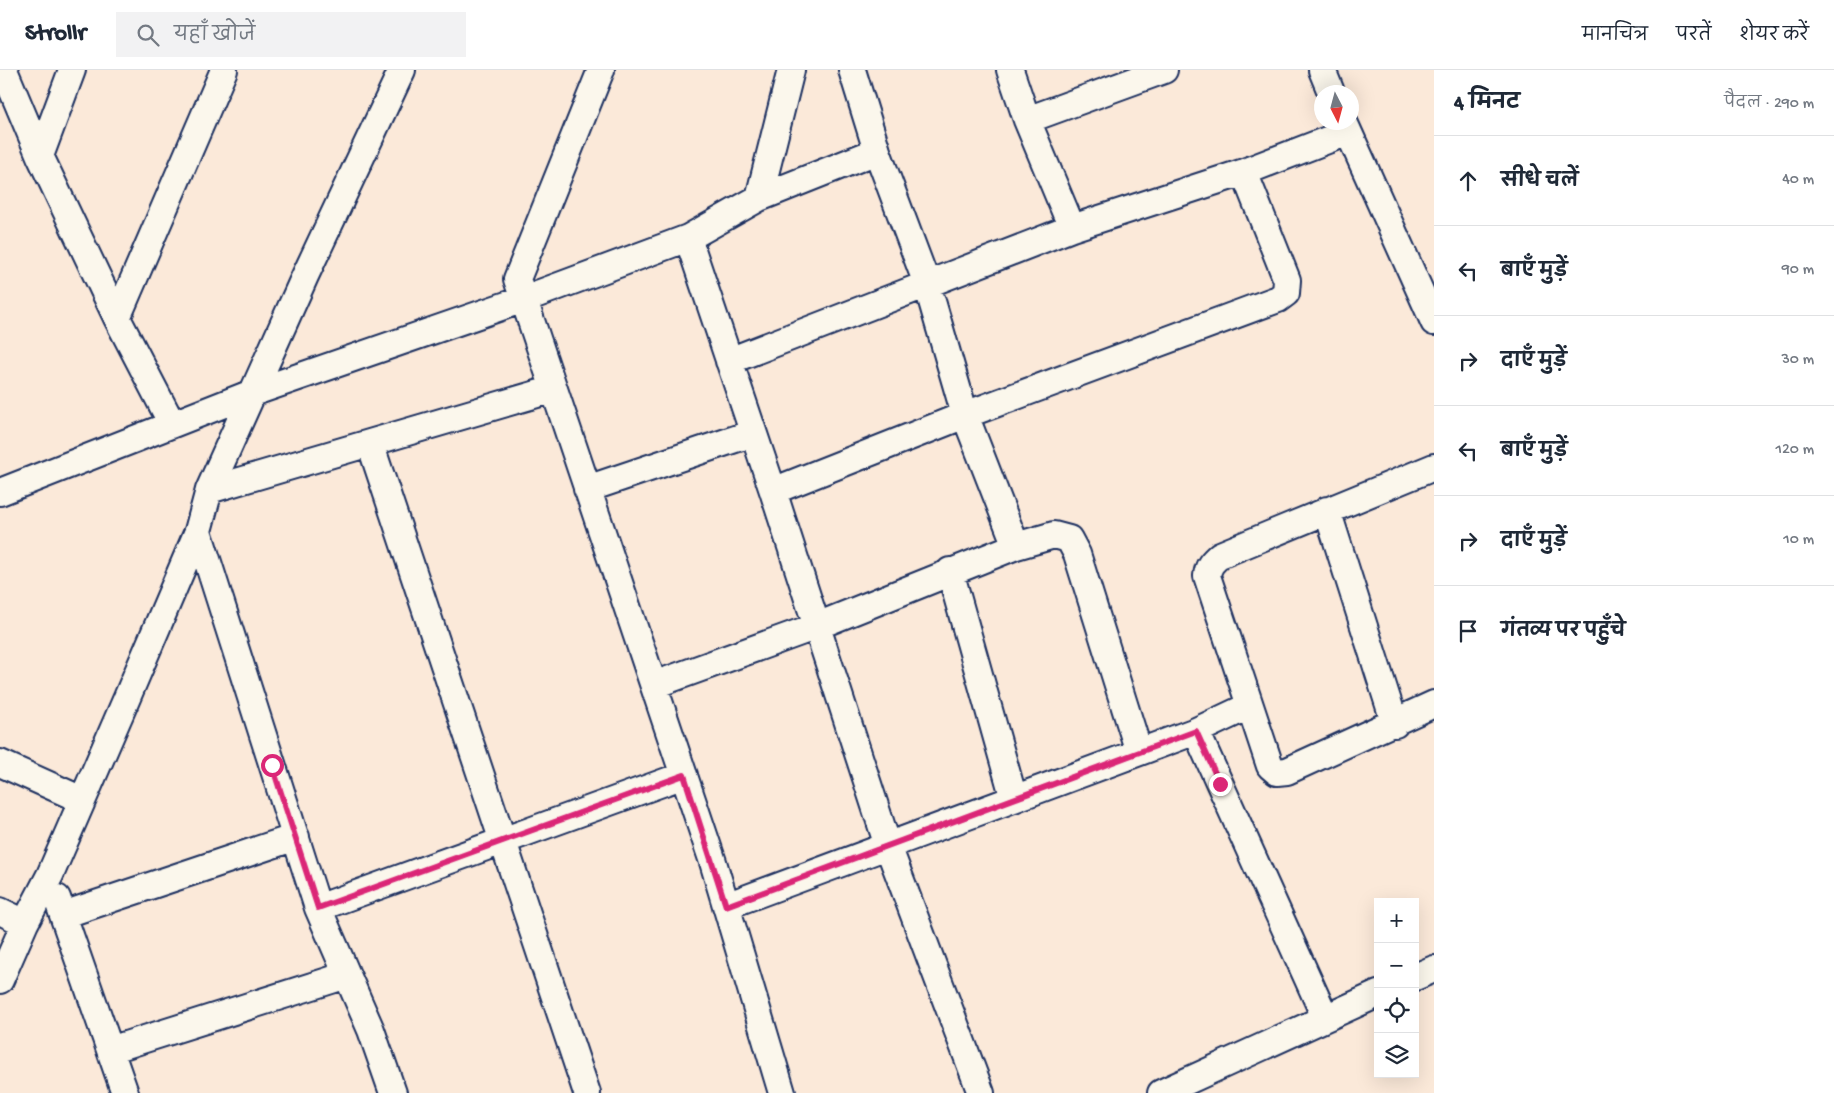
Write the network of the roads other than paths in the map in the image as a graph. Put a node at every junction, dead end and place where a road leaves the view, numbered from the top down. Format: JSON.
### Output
{"nodes":[{"id":1,"x":4,"y":70,"type":"edge"},
{"id":2,"x":72,"y":70,"type":"edge"},
{"id":3,"x":224,"y":70,"type":"edge"},
{"id":4,"x":402,"y":70,"type":"edge"},
{"id":5,"x":601,"y":70,"type":"edge"},
{"id":6,"x":791,"y":70,"type":"edge"},
{"id":7,"x":852,"y":70,"type":"edge"},
{"id":8,"x":1010,"y":70,"type":"edge"},
{"id":9,"x":1164,"y":70,"type":"edge"},
{"id":10,"x":1322,"y":70,"type":"edge"},
{"id":11,"x":1328,"y":85,"type":"edge"},
{"id":12,"x":1027,"y":120,"type":"junction"},
{"id":13,"x":1339,"y":130,"type":"edge"},
{"id":14,"x":1347,"y":130,"type":"edge"},
{"id":15,"x":877,"y":152,"type":"junction"},
{"id":16,"x":40,"y":156,"type":"junction"},
{"id":17,"x":1244,"y":172,"type":"junction"},
{"id":18,"x":759,"y":198,"type":"junction"},
{"id":19,"x":1072,"y":228,"type":"junction"},
{"id":20,"x":688,"y":238,"type":"junction"},
{"id":21,"x":927,"y":284,"type":"junction"},
{"id":22,"x":524,"y":299,"type":"junction"},
{"id":23,"x":116,"y":318,"type":"junction"},
{"id":24,"x":1434,"y":322,"type":"edge"},
{"id":25,"x":729,"y":361,"type":"junction"},
{"id":26,"x":554,"y":389,"type":"junction"},
{"id":27,"x":252,"y":393,"type":"junction"},
{"id":28,"x":965,"y":415,"type":"junction"},
{"id":29,"x":172,"y":424,"type":"junction"},
{"id":30,"x":753,"y":433,"type":"junction"},
{"id":31,"x":370,"y":443,"type":"junction"},
{"id":32,"x":1434,"y":467,"type":"edge"},
{"id":33,"x":587,"y":489,"type":"junction"},
{"id":34,"x":209,"y":490,"type":"junction"},
{"id":35,"x":773,"y":491,"type":"junction"},
{"id":36,"x":0,"y":492,"type":"edge"},
{"id":37,"x":1327,"y":510,"type":"junction"},
{"id":38,"x":198,"y":531,"type":"junction"},
{"id":39,"x":1016,"y":546,"type":"junction"},
{"id":40,"x":950,"y":571,"type":"junction"},
{"id":41,"x":817,"y":626,"type":"junction"},
{"id":42,"x":654,"y":685,"type":"junction"},
{"id":43,"x":1434,"y":704,"type":"edge"},
{"id":44,"x":1249,"y":706,"type":"junction"},
{"id":45,"x":1395,"y":724,"type":"junction"},
{"id":46,"x":1196,"y":731,"type":"junction"},
{"id":47,"x":1139,"y":752,"type":"junction"},
{"id":48,"x":0,"y":763,"type":"edge"},
{"id":49,"x":684,"y":775,"type":"junction"},
{"id":50,"x":1014,"y":799,"type":"junction"},
{"id":51,"x":82,"y":800,"type":"junction"},
{"id":52,"x":296,"y":836,"type":"junction"},
{"id":53,"x":502,"y":841,"type":"junction"},
{"id":54,"x":888,"y":846,"type":"junction"},
{"id":55,"x":50,"y":875,"type":"junction"},
{"id":56,"x":726,"y":906,"type":"junction"},
{"id":57,"x":318,"y":908,"type":"junction"},
{"id":58,"x":0,"y":911,"type":"edge"},
{"id":59,"x":63,"y":915,"type":"junction"},
{"id":60,"x":25,"y":923,"type":"junction"},
{"id":61,"x":1434,"y":969,"type":"edge"},
{"id":62,"x":347,"y":975,"type":"junction"},
{"id":63,"x":1419,"y":975,"type":"edge"},
{"id":64,"x":0,"y":980,"type":"edge"},
{"id":65,"x":1374,"y":996,"type":"edge"},
{"id":66,"x":1325,"y":1016,"type":"junction"},
{"id":67,"x":110,"y":1050,"type":"junction"},
{"id":68,"x":125,"y":1093,"type":"edge"},
{"id":69,"x":393,"y":1093,"type":"edge"},
{"id":70,"x":587,"y":1093,"type":"edge"},
{"id":71,"x":782,"y":1093,"type":"edge"},
{"id":72,"x":981,"y":1093,"type":"edge"},
{"id":73,"x":1161,"y":1093,"type":"edge"}],
"edges":[{"from":1,"to":16,"type":"street"},
{"from":2,"to":16,"type":"street"},
{"from":3,"to":23,"type":"street"},
{"from":4,"to":27,"type":"street"},
{"from":5,"to":22,"type":"street"},
{"from":6,"to":18,"type":"street"},
{"from":7,"to":15,"type":"street"},
{"from":8,"to":12,"type":"street"},
{"from":9,"to":12,"type":"street"},
{"from":10,"to":11,"type":"street"},
{"from":12,"to":19,"type":"street"},
{"from":13,"to":17,"type":"street"},
{"from":14,"to":24,"type":"street"},
{"from":15,"to":18,"type":"street"},
{"from":15,"to":21,"type":"street"},
{"from":16,"to":23,"type":"street"},
{"from":17,"to":19,"type":"street"},
{"from":17,"to":28,"type":"street"},
{"from":18,"to":20,"type":"street"},
{"from":19,"to":21,"type":"street"},
{"from":20,"to":22,"type":"street"},
{"from":20,"to":25,"type":"street"},
{"from":21,"to":25,"type":"street"},
{"from":21,"to":28,"type":"street"},
{"from":22,"to":26,"type":"street"},
{"from":22,"to":27,"type":"street"},
{"from":23,"to":29,"type":"street"},
{"from":25,"to":30,"type":"street"},
{"from":26,"to":31,"type":"street"},
{"from":26,"to":33,"type":"street"},
{"from":27,"to":29,"type":"street"},
{"from":27,"to":34,"type":"street"},
{"from":28,"to":35,"type":"street"},
{"from":28,"to":39,"type":"street"},
{"from":29,"to":36,"type":"street"},
{"from":30,"to":33,"type":"street"},
{"from":30,"to":35,"type":"street"},
{"from":31,"to":34,"type":"street"},
{"from":31,"to":53,"type":"street"},
{"from":32,"to":37,"type":"street"},
{"from":33,"to":42,"type":"street"},
{"from":34,"to":38,"type":"street"},
{"from":35,"to":41,"type":"street"},
{"from":37,"to":44,"type":"street"},
{"from":37,"to":45,"type":"street"},
{"from":38,"to":51,"type":"street"},
{"from":38,"to":52,"type":"street"},
{"from":39,"to":40,"type":"street"},
{"from":39,"to":47,"type":"street"},
{"from":40,"to":41,"type":"street"},
{"from":40,"to":50,"type":"street"},
{"from":41,"to":42,"type":"street"},
{"from":41,"to":54,"type":"street"},
{"from":42,"to":49,"type":"street"},
{"from":43,"to":45,"type":"street"},
{"from":44,"to":45,"type":"street"},
{"from":44,"to":46,"type":"street"},
{"from":46,"to":47,"type":"street"},
{"from":46,"to":66,"type":"street"},
{"from":47,"to":50,"type":"street"},
{"from":48,"to":51,"type":"street"},
{"from":49,"to":53,"type":"street"},
{"from":49,"to":56,"type":"street"},
{"from":50,"to":54,"type":"street"},
{"from":51,"to":55,"type":"street"},
{"from":52,"to":57,"type":"street"},
{"from":52,"to":59,"type":"street"},
{"from":53,"to":57,"type":"street"},
{"from":53,"to":70,"type":"street"},
{"from":54,"to":56,"type":"street"},
{"from":54,"to":72,"type":"street"},
{"from":55,"to":59,"type":"street"},
{"from":55,"to":60,"type":"street"},
{"from":56,"to":71,"type":"street"},
{"from":57,"to":62,"type":"street"},
{"from":58,"to":60,"type":"street"},
{"from":59,"to":67,"type":"street"},
{"from":60,"to":64,"type":"street"},
{"from":61,"to":63,"type":"street"},
{"from":62,"to":67,"type":"street"},
{"from":62,"to":69,"type":"street"},
{"from":65,"to":66,"type":"street"},
{"from":66,"to":73,"type":"street"},
{"from":67,"to":68,"type":"street"}]}
